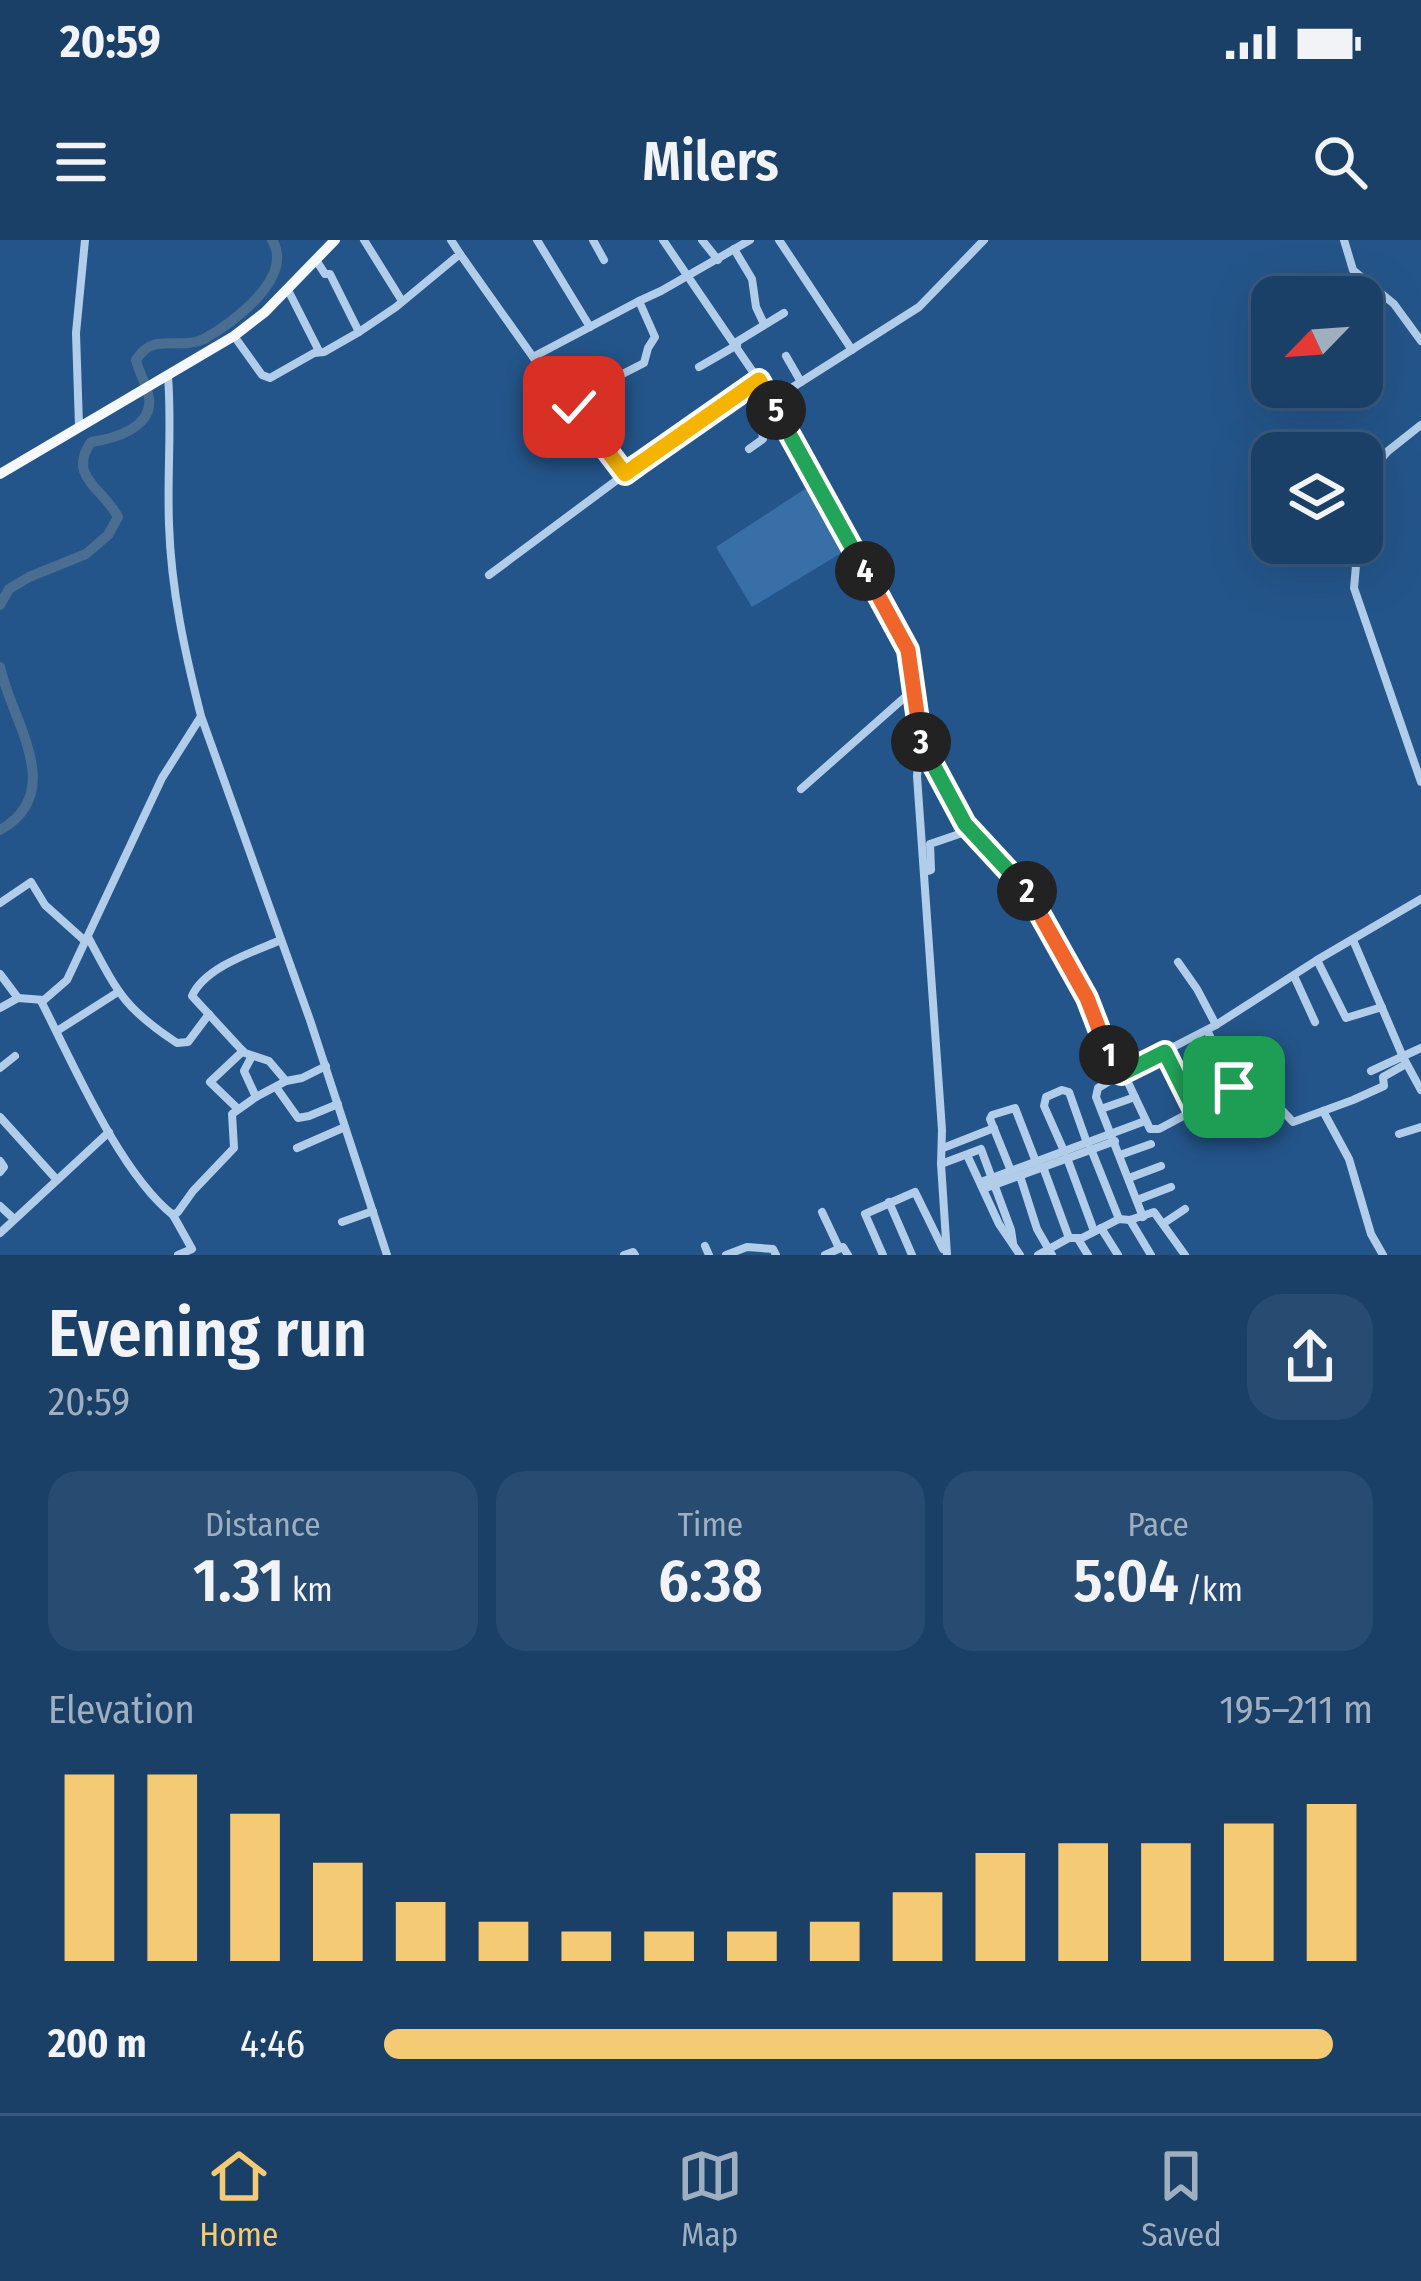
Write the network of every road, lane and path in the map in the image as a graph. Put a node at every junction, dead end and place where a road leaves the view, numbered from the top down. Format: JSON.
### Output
{"nodes":[{"id":1,"x":85,"y":240,"type":"edge"},
{"id":2,"x":335,"y":240,"type":"edge"},
{"id":3,"x":364,"y":240,"type":"edge"},
{"id":4,"x":537,"y":240,"type":"edge"},
{"id":5,"x":593,"y":240,"type":"edge"},
{"id":6,"x":664,"y":240,"type":"edge"},
{"id":7,"x":702,"y":240,"type":"edge"},
{"id":8,"x":750,"y":240,"type":"edge"},
{"id":9,"x":779,"y":240,"type":"edge"},
{"id":10,"x":984,"y":240,"type":"edge"},
{"id":11,"x":1344,"y":240,"type":"edge"},
{"id":12,"x":458,"y":245,"type":"edge"},
{"id":13,"x":734,"y":249,"type":"junction"},
{"id":14,"x":316,"y":260,"type":"junction"},
{"id":15,"x":604,"y":260,"type":"dead end"},
{"id":16,"x":718,"y":260,"type":"junction"},
{"id":17,"x":687,"y":274,"type":"junction"},
{"id":18,"x":288,"y":290,"type":"junction"},
{"id":19,"x":402,"y":301,"type":"junction"},
{"id":20,"x":639,"y":301,"type":"junction"},
{"id":21,"x":784,"y":313,"type":"dead end"},
{"id":22,"x":764,"y":324,"type":"junction"},
{"id":23,"x":590,"y":327,"type":"junction"},
{"id":24,"x":359,"y":332,"type":"junction"},
{"id":25,"x":234,"y":336,"type":"junction"},
{"id":26,"x":1421,"y":341,"type":"edge"},
{"id":27,"x":736,"y":344,"type":"junction"},
{"id":28,"x":852,"y":350,"type":"junction"},
{"id":29,"x":320,"y":352,"type":"junction"},
{"id":30,"x":786,"y":356,"type":"dead end"},
{"id":31,"x":532,"y":357,"type":"junction"},
{"id":32,"x":699,"y":367,"type":"dead end"},
{"id":33,"x":162,"y":379,"type":"junction"},
{"id":34,"x":759,"y":380,"type":"junction"},
{"id":35,"x":801,"y":382,"type":"junction"},
{"id":36,"x":773,"y":403,"type":"junction"},
{"id":37,"x":574,"y":407,"type":"junction"},
{"id":38,"x":780,"y":418,"type":"junction"},
{"id":39,"x":1421,"y":425,"type":"edge"},
{"id":40,"x":80,"y":426,"type":"junction"},
{"id":41,"x":749,"y":449,"type":"dead end"},
{"id":42,"x":1383,"y":457,"type":"edge"},
{"id":43,"x":0,"y":474,"type":"edge"},
{"id":44,"x":625,"y":474,"type":"junction"},
{"id":45,"x":1356,"y":564,"type":"edge"},
{"id":46,"x":489,"y":575,"type":"dead end"},
{"id":47,"x":914,"y":688,"type":"junction"},
{"id":48,"x":201,"y":716,"type":"junction"},
{"id":49,"x":206,"y":732,"type":"junction"},
{"id":50,"x":192,"y":733,"type":"junction"},
{"id":51,"x":921,"y":741,"type":"junction"},
{"id":52,"x":1421,"y":782,"type":"edge"},
{"id":53,"x":801,"y":789,"type":"dead end"},
{"id":54,"x":971,"y":830,"type":"junction"},
{"id":55,"x":925,"y":872,"type":"junction"},
{"id":56,"x":1421,"y":899,"type":"edge"},
{"id":57,"x":0,"y":903,"type":"edge"},
{"id":58,"x":86,"y":939,"type":"junction"},
{"id":59,"x":282,"y":940,"type":"junction"},
{"id":60,"x":1353,"y":940,"type":"junction"},
{"id":61,"x":1317,"y":959,"type":"junction"},
{"id":62,"x":1178,"y":962,"type":"dead end"},
{"id":63,"x":0,"y":974,"type":"edge"},
{"id":64,"x":1294,"y":976,"type":"junction"},
{"id":65,"x":118,"y":992,"type":"junction"},
{"id":66,"x":19,"y":998,"type":"junction"},
{"id":67,"x":41,"y":1001,"type":"junction"},
{"id":68,"x":1382,"y":1007,"type":"junction"},
{"id":69,"x":0,"y":1008,"type":"edge"},
{"id":70,"x":208,"y":1014,"type":"junction"},
{"id":71,"x":1315,"y":1022,"type":"dead end"},
{"id":72,"x":1212,"y":1027,"type":"junction"},
{"id":73,"x":57,"y":1031,"type":"junction"},
{"id":74,"x":1421,"y":1048,"type":"edge"},
{"id":75,"x":1165,"y":1052,"type":"junction"},
{"id":76,"x":248,"y":1053,"type":"junction"},
{"id":77,"x":15,"y":1056,"type":"dead end"},
{"id":78,"x":1404,"y":1061,"type":"junction"},
{"id":79,"x":326,"y":1066,"type":"junction"},
{"id":80,"x":0,"y":1068,"type":"edge"},
{"id":81,"x":1371,"y":1071,"type":"dead end"},
{"id":82,"x":1122,"y":1074,"type":"junction"},
{"id":83,"x":286,"y":1081,"type":"junction"},
{"id":84,"x":276,"y":1087,"type":"junction"},
{"id":85,"x":1234,"y":1087,"type":"junction"},
{"id":86,"x":1421,"y":1090,"type":"edge"},
{"id":87,"x":256,"y":1097,"type":"junction"},
{"id":88,"x":1135,"y":1097,"type":"junction"},
{"id":89,"x":338,"y":1104,"type":"junction"},
{"id":90,"x":238,"y":1108,"type":"junction"},
{"id":91,"x":1101,"y":1109,"type":"junction"},
{"id":92,"x":1194,"y":1110,"type":"junction"},
{"id":93,"x":1323,"y":1111,"type":"junction"},
{"id":94,"x":0,"y":1117,"type":"edge"},
{"id":95,"x":1145,"y":1121,"type":"junction"},
{"id":96,"x":345,"y":1127,"type":"junction"},
{"id":97,"x":994,"y":1127,"type":"junction"},
{"id":98,"x":1421,"y":1127,"type":"edge"},
{"id":99,"x":109,"y":1132,"type":"junction"},
{"id":100,"x":1400,"y":1134,"type":"dead end"},
{"id":101,"x":1113,"y":1137,"type":"junction"},
{"id":102,"x":1151,"y":1144,"type":"dead end"},
{"id":103,"x":1089,"y":1146,"type":"junction"},
{"id":104,"x":297,"y":1148,"type":"dead end"},
{"id":105,"x":943,"y":1148,"type":"junction"},
{"id":106,"x":967,"y":1155,"type":"junction"},
{"id":107,"x":1066,"y":1155,"type":"junction"},
{"id":108,"x":1120,"y":1155,"type":"junction"},
{"id":109,"x":0,"y":1160,"type":"edge"},
{"id":110,"x":941,"y":1164,"type":"junction"},
{"id":111,"x":1040,"y":1164,"type":"junction"},
{"id":112,"x":1161,"y":1166,"type":"dead end"},
{"id":113,"x":0,"y":1172,"type":"edge"},
{"id":114,"x":1016,"y":1173,"type":"junction"},
{"id":115,"x":1129,"y":1178,"type":"junction"},
{"id":116,"x":57,"y":1180,"type":"junction"},
{"id":117,"x":993,"y":1182,"type":"junction"},
{"id":118,"x":982,"y":1186,"type":"junction"},
{"id":119,"x":1171,"y":1187,"type":"dead end"},
{"id":120,"x":1137,"y":1201,"type":"junction"},
{"id":121,"x":889,"y":1202,"type":"junction"},
{"id":122,"x":0,"y":1206,"type":"edge"},
{"id":123,"x":1185,"y":1209,"type":"dead end"},
{"id":124,"x":373,"y":1210,"type":"junction"},
{"id":125,"x":822,"y":1211,"type":"dead end"},
{"id":126,"x":173,"y":1215,"type":"junction"},
{"id":127,"x":1143,"y":1217,"type":"junction"},
{"id":128,"x":14,"y":1220,"type":"junction"},
{"id":129,"x":1125,"y":1220,"type":"junction"},
{"id":130,"x":342,"y":1222,"type":"dead end"},
{"id":131,"x":1164,"y":1223,"type":"junction"},
{"id":132,"x":1098,"y":1230,"type":"junction"},
{"id":133,"x":0,"y":1233,"type":"edge"},
{"id":134,"x":1074,"y":1238,"type":"junction"},
{"id":135,"x":1013,"y":1243,"type":"junction"},
{"id":136,"x":839,"y":1248,"type":"junction"},
{"id":137,"x":944,"y":1251,"type":"edge"},
{"id":138,"x":740,"y":1252,"type":"edge"},
{"id":139,"x":1046,"y":1253,"type":"edge"},
{"id":140,"x":182,"y":1254,"type":"edge"},
{"id":141,"x":388,"y":1255,"type":"edge"},
{"id":142,"x":624,"y":1255,"type":"edge"},
{"id":143,"x":635,"y":1255,"type":"edge"},
{"id":144,"x":726,"y":1255,"type":"edge"},
{"id":145,"x":776,"y":1255,"type":"edge"},
{"id":146,"x":825,"y":1255,"type":"edge"},
{"id":147,"x":848,"y":1255,"type":"edge"},
{"id":148,"x":883,"y":1255,"type":"edge"},
{"id":149,"x":912,"y":1255,"type":"edge"},
{"id":150,"x":1020,"y":1255,"type":"edge"},
{"id":151,"x":1088,"y":1255,"type":"edge"},
{"id":152,"x":1118,"y":1255,"type":"edge"},
{"id":153,"x":1151,"y":1255,"type":"edge"},
{"id":154,"x":1185,"y":1255,"type":"edge"},
{"id":155,"x":1383,"y":1255,"type":"edge"}],
"edges":[{"from":1,"to":40,"type":"street"},
{"from":2,"to":14,"type":"main road"},
{"from":3,"to":19,"type":"street"},
{"from":4,"to":23,"type":"street"},
{"from":5,"to":15,"type":"street"},
{"from":6,"to":17,"type":"street"},
{"from":7,"to":16,"type":"street"},
{"from":8,"to":13,"type":"street"},
{"from":9,"to":28,"type":"street"},
{"from":10,"to":28,"type":"street"},
{"from":11,"to":26,"type":"street"},
{"from":12,"to":19,"type":"street"},
{"from":12,"to":31,"type":"street"},
{"from":13,"to":16,"type":"street"},
{"from":13,"to":22,"type":"street"},
{"from":14,"to":18,"type":"main road"},
{"from":14,"to":24,"type":"street"},
{"from":16,"to":17,"type":"street"},
{"from":17,"to":20,"type":"street"},
{"from":17,"to":27,"type":"street"},
{"from":18,"to":25,"type":"main road"},
{"from":18,"to":29,"type":"street"},
{"from":19,"to":24,"type":"street"},
{"from":20,"to":23,"type":"street"},
{"from":20,"to":37,"type":"street"},
{"from":21,"to":22,"type":"street"},
{"from":22,"to":27,"type":"street"},
{"from":23,"to":31,"type":"street"},
{"from":24,"to":29,"type":"street"},
{"from":25,"to":29,"type":"street"},
{"from":25,"to":33,"type":"main road"},
{"from":27,"to":32,"type":"street"},
{"from":27,"to":34,"type":"street"},
{"from":28,"to":35,"type":"street"},
{"from":30,"to":35,"type":"street"},
{"from":31,"to":37,"type":"street"},
{"from":33,"to":40,"type":"main road"},
{"from":33,"to":48,"type":"street"},
{"from":34,"to":36,"type":"street"},
{"from":34,"to":44,"type":"street"},
{"from":35,"to":36,"type":"street"},
{"from":36,"to":38,"type":"street"},
{"from":37,"to":44,"type":"street"},
{"from":38,"to":41,"type":"street"},
{"from":38,"to":47,"type":"street"},
{"from":39,"to":42,"type":"street"},
{"from":40,"to":43,"type":"main road"},
{"from":44,"to":46,"type":"street"},
{"from":45,"to":52,"type":"street"},
{"from":47,"to":51,"type":"street"},
{"from":47,"to":53,"type":"street"},
{"from":48,"to":49,"type":"street"},
{"from":48,"to":50,"type":"street"},
{"from":49,"to":50,"type":"street"},
{"from":49,"to":59,"type":"street"},
{"from":50,"to":58,"type":"street"},
{"from":51,"to":54,"type":"street"},
{"from":51,"to":55,"type":"street"},
{"from":54,"to":55,"type":"street"},
{"from":54,"to":82,"type":"street"},
{"from":55,"to":105,"type":"street"},
{"from":56,"to":60,"type":"street"},
{"from":57,"to":58,"type":"street"},
{"from":58,"to":65,"type":"street"},
{"from":58,"to":67,"type":"street"},
{"from":59,"to":70,"type":"street"},
{"from":59,"to":79,"type":"street"},
{"from":60,"to":61,"type":"street"},
{"from":60,"to":68,"type":"street"},
{"from":61,"to":64,"type":"street"},
{"from":61,"to":68,"type":"street"},
{"from":62,"to":72,"type":"street"},
{"from":63,"to":66,"type":"street"},
{"from":64,"to":71,"type":"street"},
{"from":64,"to":72,"type":"street"},
{"from":65,"to":70,"type":"street"},
{"from":65,"to":73,"type":"street"},
{"from":66,"to":67,"type":"street"},
{"from":66,"to":69,"type":"street"},
{"from":67,"to":73,"type":"street"},
{"from":68,"to":78,"type":"street"},
{"from":70,"to":76,"type":"street"},
{"from":72,"to":75,"type":"street"},
{"from":72,"to":85,"type":"street"},
{"from":73,"to":99,"type":"street"},
{"from":74,"to":78,"type":"street"},
{"from":75,"to":82,"type":"street"},
{"from":75,"to":92,"type":"street"},
{"from":76,"to":83,"type":"street"},
{"from":76,"to":87,"type":"street"},
{"from":76,"to":90,"type":"street"},
{"from":77,"to":80,"type":"street"},
{"from":78,"to":81,"type":"street"},
{"from":78,"to":86,"type":"street"},
{"from":78,"to":93,"type":"street"},
{"from":79,"to":83,"type":"street"},
{"from":79,"to":89,"type":"street"},
{"from":82,"to":88,"type":"street"},
{"from":82,"to":91,"type":"street"},
{"from":83,"to":84,"type":"street"},
{"from":84,"to":87,"type":"street"},
{"from":84,"to":89,"type":"street"},
{"from":85,"to":92,"type":"street"},
{"from":85,"to":93,"type":"street"},
{"from":87,"to":90,"type":"street"},
{"from":88,"to":91,"type":"street"},
{"from":88,"to":95,"type":"street"},
{"from":89,"to":96,"type":"street"},
{"from":90,"to":126,"type":"street"},
{"from":91,"to":101,"type":"street"},
{"from":92,"to":95,"type":"street"},
{"from":93,"to":155,"type":"street"},
{"from":94,"to":116,"type":"street"},
{"from":95,"to":101,"type":"street"},
{"from":96,"to":104,"type":"street"},
{"from":96,"to":124,"type":"street"},
{"from":97,"to":105,"type":"street"},
{"from":97,"to":111,"type":"street"},
{"from":97,"to":114,"type":"street"},
{"from":98,"to":100,"type":"street"},
{"from":99,"to":116,"type":"street"},
{"from":99,"to":126,"type":"street"},
{"from":101,"to":103,"type":"street"},
{"from":101,"to":108,"type":"street"},
{"from":102,"to":108,"type":"street"},
{"from":103,"to":107,"type":"street"},
{"from":103,"to":107,"type":"street"},
{"from":103,"to":129,"type":"street"},
{"from":105,"to":110,"type":"street"},
{"from":106,"to":110,"type":"street"},
{"from":106,"to":117,"type":"street"},
{"from":106,"to":118,"type":"street"},
{"from":107,"to":111,"type":"street"},
{"from":107,"to":132,"type":"street"},
{"from":108,"to":115,"type":"street"},
{"from":109,"to":113,"type":"street"},
{"from":110,"to":137,"type":"street"},
{"from":111,"to":114,"type":"street"},
{"from":111,"to":134,"type":"street"},
{"from":112,"to":115,"type":"street"},
{"from":114,"to":117,"type":"street"},
{"from":114,"to":139,"type":"street"},
{"from":115,"to":120,"type":"street"},
{"from":116,"to":128,"type":"street"},
{"from":117,"to":118,"type":"street"},
{"from":117,"to":135,"type":"street"},
{"from":118,"to":135,"type":"street"},
{"from":119,"to":120,"type":"street"},
{"from":120,"to":127,"type":"street"},
{"from":121,"to":137,"type":"street"},
{"from":121,"to":148,"type":"street"},
{"from":121,"to":149,"type":"street"},
{"from":122,"to":128,"type":"street"},
{"from":123,"to":131,"type":"street"},
{"from":124,"to":130,"type":"street"},
{"from":124,"to":141,"type":"street"},
{"from":125,"to":136,"type":"street"},
{"from":126,"to":140,"type":"street"},
{"from":127,"to":129,"type":"street"},
{"from":127,"to":131,"type":"street"},
{"from":128,"to":133,"type":"street"},
{"from":129,"to":132,"type":"street"},
{"from":129,"to":153,"type":"street"},
{"from":131,"to":154,"type":"street"},
{"from":132,"to":134,"type":"street"},
{"from":132,"to":152,"type":"street"},
{"from":134,"to":139,"type":"street"},
{"from":134,"to":151,"type":"street"},
{"from":135,"to":150,"type":"street"},
{"from":136,"to":146,"type":"street"},
{"from":136,"to":147,"type":"street"},
{"from":138,"to":144,"type":"street"},
{"from":138,"to":145,"type":"street"},
{"from":142,"to":143,"type":"street"}]}
